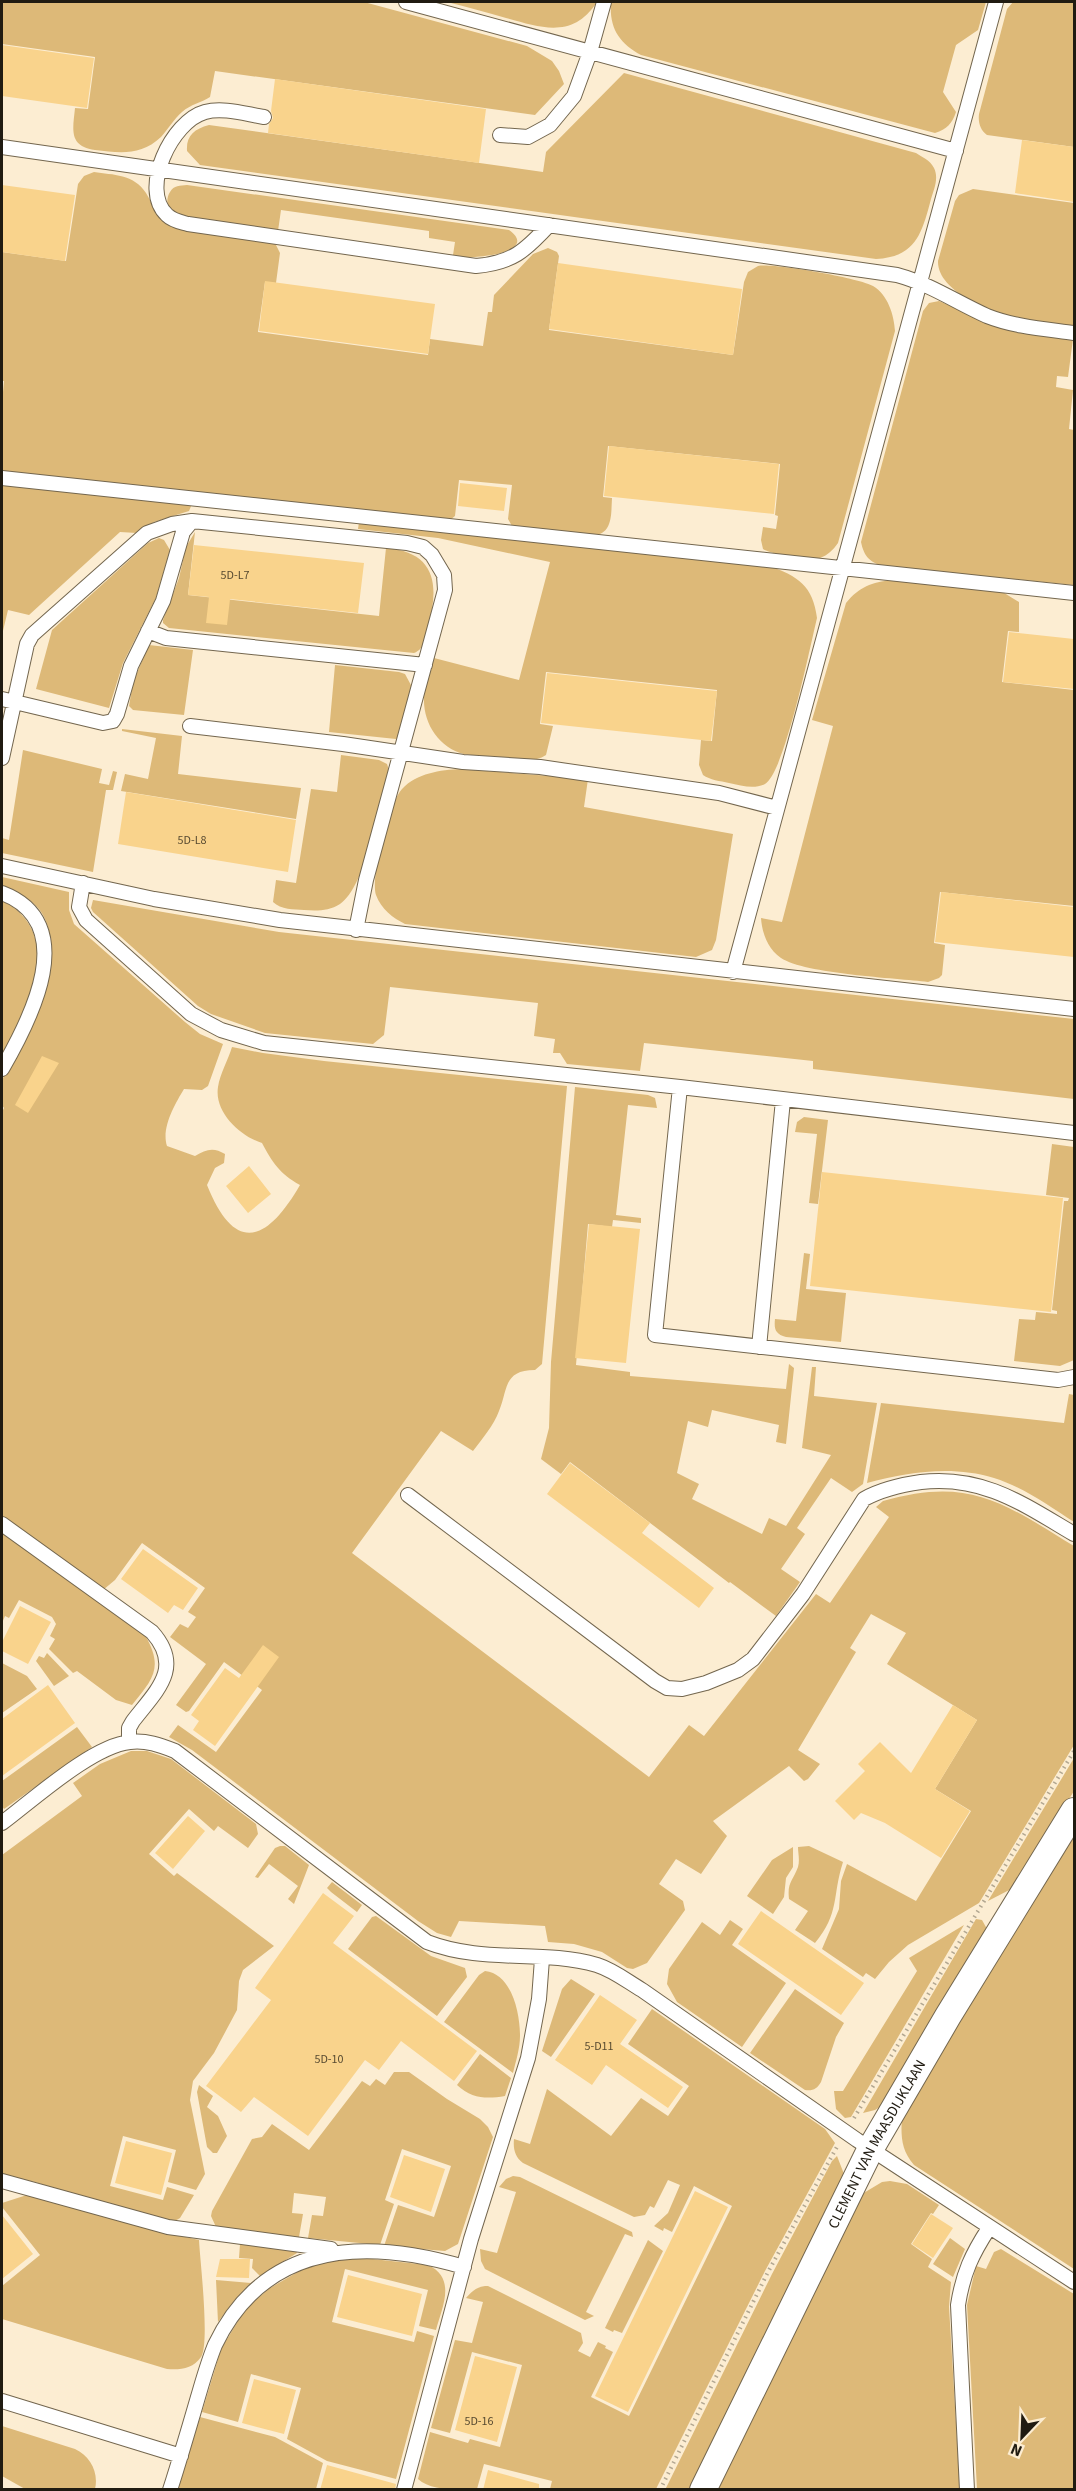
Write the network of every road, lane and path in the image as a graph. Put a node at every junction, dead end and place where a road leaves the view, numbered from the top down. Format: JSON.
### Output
{"nodes":[{"id":1,"x":406,"y":2,"type":"edge"},
{"id":2,"x":604,"y":2,"type":"edge"},
{"id":3,"x":997,"y":3,"type":"edge"},
{"id":4,"x":590,"y":52,"type":"junction"},
{"id":5,"x":264,"y":117,"type":"dead end"},
{"id":6,"x":500,"y":135,"type":"dead end"},
{"id":7,"x":2,"y":147,"type":"edge"},
{"id":8,"x":956,"y":151,"type":"junction"},
{"id":9,"x":159,"y":170,"type":"junction"},
{"id":10,"x":549,"y":225,"type":"junction"},
{"id":11,"x":920,"y":281,"type":"junction"},
{"id":12,"x":1074,"y":333,"type":"edge"},
{"id":13,"x":2,"y":478,"type":"edge"},
{"id":14,"x":192,"y":521,"type":"junction"},
{"id":15,"x":842,"y":569,"type":"junction"},
{"id":16,"x":1074,"y":593,"type":"edge"},
{"id":17,"x":148,"y":631,"type":"junction"},
{"id":18,"x":425,"y":665,"type":"junction"},
{"id":19,"x":8,"y":700,"type":"edge"},
{"id":20,"x":190,"y":726,"type":"dead end"},
{"id":21,"x":400,"y":753,"type":"junction"},
{"id":22,"x":2,"y":758,"type":"edge"},
{"id":23,"x":777,"y":808,"type":"junction"},
{"id":24,"x":2,"y":866,"type":"edge"},
{"id":25,"x":83,"y":883,"type":"junction"},
{"id":26,"x":2,"y":893,"type":"edge"},
{"id":27,"x":356,"y":930,"type":"junction"},
{"id":28,"x":733,"y":972,"type":"junction"},
{"id":29,"x":1074,"y":1009,"type":"edge"},
{"id":30,"x":2,"y":1069,"type":"edge"},
{"id":31,"x":680,"y":1087,"type":"junction"},
{"id":32,"x":783,"y":1100,"type":"junction"},
{"id":33,"x":1074,"y":1133,"type":"edge"},
{"id":34,"x":759,"y":1347,"type":"junction"},
{"id":35,"x":1074,"y":1377,"type":"edge"},
{"id":36,"x":408,"y":1495,"type":"dead end"},
{"id":37,"x":2,"y":1524,"type":"edge"},
{"id":38,"x":1074,"y":1534,"type":"edge"},
{"id":39,"x":129,"y":1742,"type":"junction"},
{"id":40,"x":1074,"y":1811,"type":"edge"},
{"id":41,"x":2,"y":1823,"type":"edge"},
{"id":42,"x":542,"y":1959,"type":"junction"},
{"id":43,"x":871,"y":2148,"type":"junction"},
{"id":44,"x":2,"y":2181,"type":"edge"},
{"id":45,"x":989,"y":2228,"type":"junction"},
{"id":46,"x":347,"y":2251,"type":"junction"},
{"id":47,"x":464,"y":2267,"type":"junction"},
{"id":48,"x":1074,"y":2282,"type":"edge"},
{"id":49,"x":2,"y":2401,"type":"edge"},
{"id":50,"x":181,"y":2456,"type":"junction"},
{"id":51,"x":170,"y":2490,"type":"edge"},
{"id":52,"x":404,"y":2490,"type":"edge"},
{"id":53,"x":703,"y":2490,"type":"edge"},
{"id":54,"x":967,"y":2490,"type":"edge"}],
"edges":[{"from":1,"to":4,"type":"lane"},
{"from":2,"to":4,"type":"lane"},
{"from":3,"to":8,"type":"lane"},
{"from":4,"to":6,"type":"lane"},
{"from":4,"to":8,"type":"lane"},
{"from":5,"to":9,"type":"lane"},
{"from":7,"to":9,"type":"lane"},
{"from":8,"to":11,"type":"lane"},
{"from":9,"to":10,"type":"lane"},
{"from":9,"to":10,"type":"lane"},
{"from":10,"to":11,"type":"lane"},
{"from":11,"to":12,"type":"lane"},
{"from":11,"to":15,"type":"lane"},
{"from":13,"to":15,"type":"lane"},
{"from":14,"to":17,"type":"lane"},
{"from":14,"to":18,"type":"lane"},
{"from":14,"to":19,"type":"lane"},
{"from":15,"to":16,"type":"lane"},
{"from":15,"to":23,"type":"lane"},
{"from":17,"to":18,"type":"lane"},
{"from":17,"to":19,"type":"lane"},
{"from":18,"to":21,"type":"lane"},
{"from":19,"to":22,"type":"lane"},
{"from":20,"to":21,"type":"lane"},
{"from":21,"to":23,"type":"lane"},
{"from":21,"to":27,"type":"lane"},
{"from":23,"to":28,"type":"lane"},
{"from":24,"to":25,"type":"lane"},
{"from":25,"to":27,"type":"lane"},
{"from":25,"to":31,"type":"lane"},
{"from":26,"to":30,"type":"lane"},
{"from":27,"to":28,"type":"lane"},
{"from":28,"to":29,"type":"lane"},
{"from":31,"to":32,"type":"lane"},
{"from":31,"to":34,"type":"lane"},
{"from":32,"to":33,"type":"lane"},
{"from":32,"to":34,"type":"lane"},
{"from":34,"to":35,"type":"lane"},
{"from":36,"to":38,"type":"lane"},
{"from":37,"to":39,"type":"lane"},
{"from":39,"to":41,"type":"lane"},
{"from":39,"to":42,"type":"lane"},
{"from":40,"to":43,"type":"street","name":"CLEMENT VAN MAASDIJKLAAN"},
{"from":42,"to":43,"type":"lane"},
{"from":42,"to":47,"type":"lane"},
{"from":43,"to":45,"type":"lane"},
{"from":43,"to":53,"type":"street","name":"CLEMENT VAN MAASDIJKLAAN"},
{"from":44,"to":46,"type":"lane"},
{"from":45,"to":48,"type":"lane"},
{"from":45,"to":54,"type":"lane"},
{"from":46,"to":47,"type":"lane"},
{"from":46,"to":50,"type":"lane"},
{"from":47,"to":52,"type":"lane"},
{"from":49,"to":50,"type":"lane"},
{"from":50,"to":51,"type":"lane"}]}
